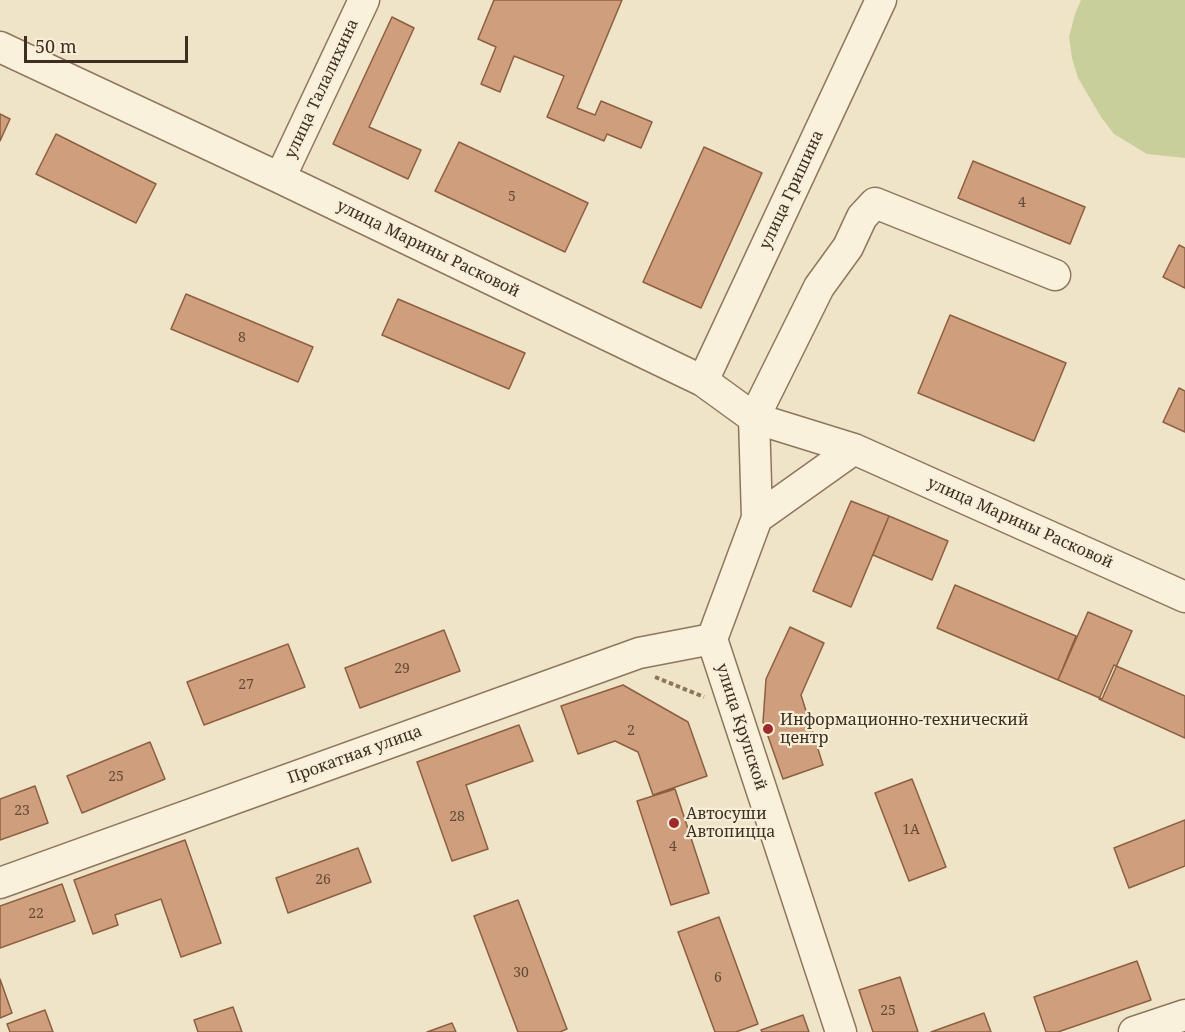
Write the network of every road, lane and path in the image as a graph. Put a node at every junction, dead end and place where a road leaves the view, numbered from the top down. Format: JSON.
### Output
{"nodes":[{"id":1,"x":364,"y":0,"type":"edge"},
{"id":2,"x":881,"y":0,"type":"edge"},
{"id":3,"x":0,"y":47,"type":"edge"},
{"id":4,"x":280,"y":178,"type":"junction"},
{"id":5,"x":1055,"y":275,"type":"dead end"},
{"id":6,"x":703,"y":381,"type":"junction"},
{"id":7,"x":754,"y":418,"type":"junction"},
{"id":8,"x":854,"y":449,"type":"junction"},
{"id":9,"x":757,"y":518,"type":"junction"},
{"id":10,"x":1185,"y":597,"type":"edge"},
{"id":11,"x":712,"y":639,"type":"junction"},
{"id":12,"x":648,"y":674,"type":"dead end"},
{"id":13,"x":711,"y":700,"type":"dead end"},
{"id":14,"x":0,"y":883,"type":"edge"},
{"id":15,"x":1185,"y":1015,"type":"edge"},
{"id":16,"x":841,"y":1032,"type":"edge"},
{"id":17,"x":1134,"y":1032,"type":"edge"}],
"edges":[{"from":1,"to":4,"type":"street","name":"улица Талалихина"},
{"from":2,"to":6,"type":"street","name":"улица Гришина"},
{"from":3,"to":4,"type":"street","name":"улица Марины Расковой"},
{"from":4,"to":6,"type":"street","name":"улица Марины Расковой"},
{"from":5,"to":7,"type":"street"},
{"from":6,"to":7,"type":"street","name":"улица Марины Расковой"},
{"from":7,"to":8,"type":"street","name":"улица Марины Расковой"},
{"from":7,"to":9,"type":"street"},
{"from":8,"to":9,"type":"street"},
{"from":8,"to":10,"type":"street","name":"улица Марины Расковой"},
{"from":9,"to":11,"type":"street"},
{"from":11,"to":14,"type":"street","name":"Прокатная улица"},
{"from":11,"to":16,"type":"street","name":"улица Крупской"},
{"from":12,"to":13,"type":"path"},
{"from":15,"to":17,"type":"street"}]}
